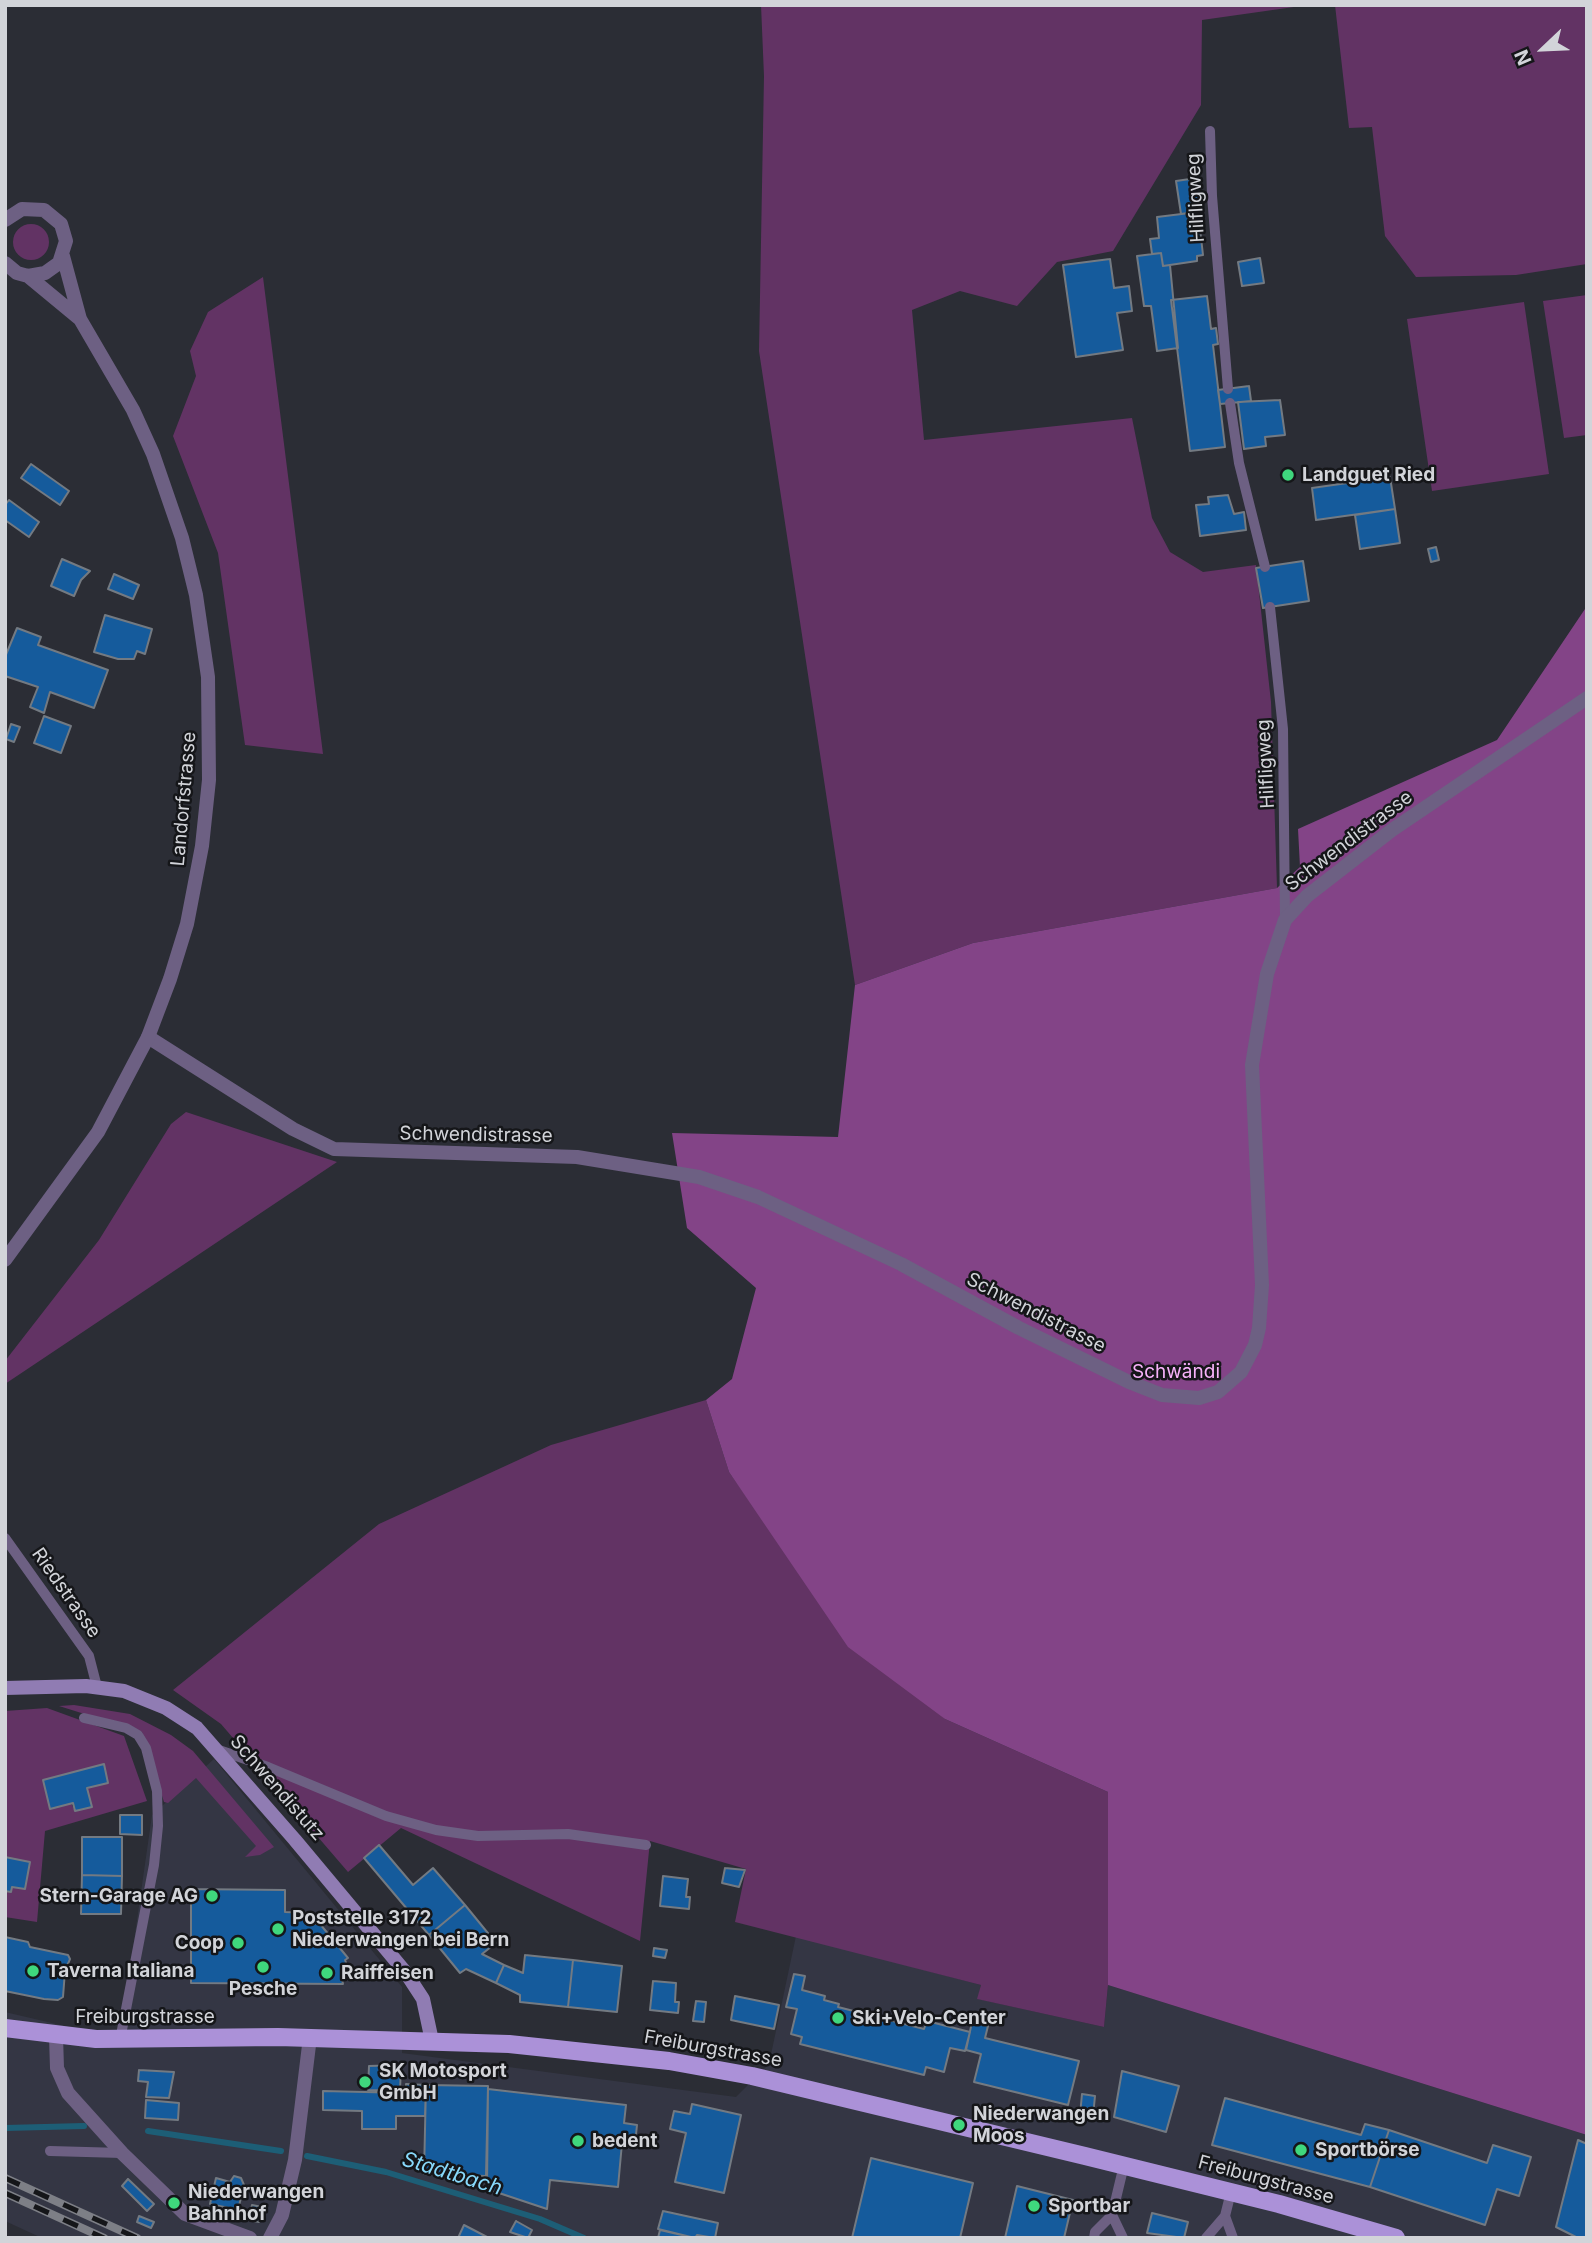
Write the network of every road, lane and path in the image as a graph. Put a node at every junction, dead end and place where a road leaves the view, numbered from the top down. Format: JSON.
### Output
{"nodes":[{"id":1,"x":1210,"y":131,"type":"dead end"},
{"id":2,"x":7,"y":212,"type":"edge"},
{"id":3,"x":63,"y":256,"type":"junction"},
{"id":4,"x":5,"y":263,"type":"edge"},
{"id":5,"x":28,"y":276,"type":"junction"},
{"id":6,"x":80,"y":319,"type":"junction"},
{"id":7,"x":1228,"y":389,"type":"dead end"},
{"id":8,"x":1230,"y":403,"type":"dead end"},
{"id":9,"x":1265,"y":567,"type":"dead end"},
{"id":10,"x":1270,"y":607,"type":"dead end"},
{"id":11,"x":1587,"y":698,"type":"edge"},
{"id":12,"x":1285,"y":920,"type":"junction"},
{"id":13,"x":148,"y":1037,"type":"junction"},
{"id":14,"x":5,"y":1260,"type":"edge"},
{"id":15,"x":5,"y":1538,"type":"edge"},
{"id":16,"x":97,"y":1687,"type":"junction"},
{"id":17,"x":5,"y":1688,"type":"edge"},
{"id":18,"x":84,"y":1718,"type":"dead end"},
{"id":19,"x":219,"y":1750,"type":"junction"},
{"id":20,"x":646,"y":1845,"type":"dead end"},
{"id":21,"x":5,"y":2028,"type":"edge"},
{"id":22,"x":56,"y":2036,"type":"junction"},
{"id":23,"x":310,"y":2038,"type":"junction"},
{"id":24,"x":120,"y":2040,"type":"junction"},
{"id":25,"x":432,"y":2041,"type":"junction"},
{"id":26,"x":50,"y":2151,"type":"dead end"},
{"id":27,"x":122,"y":2153,"type":"junction"},
{"id":28,"x":1125,"y":2165,"type":"junction"},
{"id":29,"x":1231,"y":2192,"type":"junction"},
{"id":30,"x":1112,"y":2215,"type":"junction"},
{"id":31,"x":1225,"y":2216,"type":"junction"},
{"id":32,"x":250,"y":2238,"type":"edge"},
{"id":33,"x":270,"y":2238,"type":"edge"},
{"id":34,"x":1094,"y":2238,"type":"edge"},
{"id":35,"x":1123,"y":2238,"type":"edge"},
{"id":36,"x":1206,"y":2238,"type":"edge"},
{"id":37,"x":1233,"y":2238,"type":"edge"},
{"id":38,"x":1396,"y":2238,"type":"edge"}],
"edges":[{"from":1,"to":7,"type":"lane","name":"Hilfligweg"},
{"from":2,"to":3,"type":"street","name":"Landorfstrasse"},
{"from":3,"to":5,"type":"street"},
{"from":3,"to":6,"type":"street","name":"Landorfstrasse"},
{"from":4,"to":5,"type":"street","name":"Landorfstrasse"},
{"from":5,"to":6,"type":"street","name":"Landorfstrasse"},
{"from":6,"to":13,"type":"street","name":"Landorfstrasse"},
{"from":8,"to":9,"type":"lane"},
{"from":10,"to":12,"type":"lane","name":"Hilfligweg"},
{"from":11,"to":12,"type":"street","name":"Schwendistrasse"},
{"from":12,"to":13,"type":"street","name":"Schwendistrasse"},
{"from":13,"to":14,"type":"street","name":"Landorfstrasse"},
{"from":15,"to":16,"type":"lane","name":"Riedstrasse"},
{"from":16,"to":17,"type":"main road","name":"Schwendistutz"},
{"from":16,"to":19,"type":"main road","name":"Schwendistutz"},
{"from":18,"to":24,"type":"lane"},
{"from":19,"to":20,"type":"lane"},
{"from":19,"to":25,"type":"main road","name":"Schwendistutz"},
{"from":21,"to":22,"type":"main road","name":"Freiburgstrasse"},
{"from":22,"to":24,"type":"main road","name":"Freiburgstrasse"},
{"from":22,"to":27,"type":"street"},
{"from":23,"to":24,"type":"main road","name":"Freiburgstrasse"},
{"from":23,"to":25,"type":"main road","name":"Freiburgstrasse"},
{"from":23,"to":33,"type":"street"},
{"from":25,"to":28,"type":"main road","name":"Freiburgstrasse"},
{"from":26,"to":27,"type":"lane"},
{"from":27,"to":32,"type":"street"},
{"from":28,"to":29,"type":"main road","name":"Freiburgstrasse"},
{"from":28,"to":30,"type":"lane"},
{"from":29,"to":31,"type":"lane"},
{"from":29,"to":38,"type":"main road","name":"Freiburgstrasse"},
{"from":30,"to":34,"type":"lane"},
{"from":30,"to":35,"type":"lane"},
{"from":31,"to":36,"type":"lane"},
{"from":31,"to":37,"type":"lane"}]}
